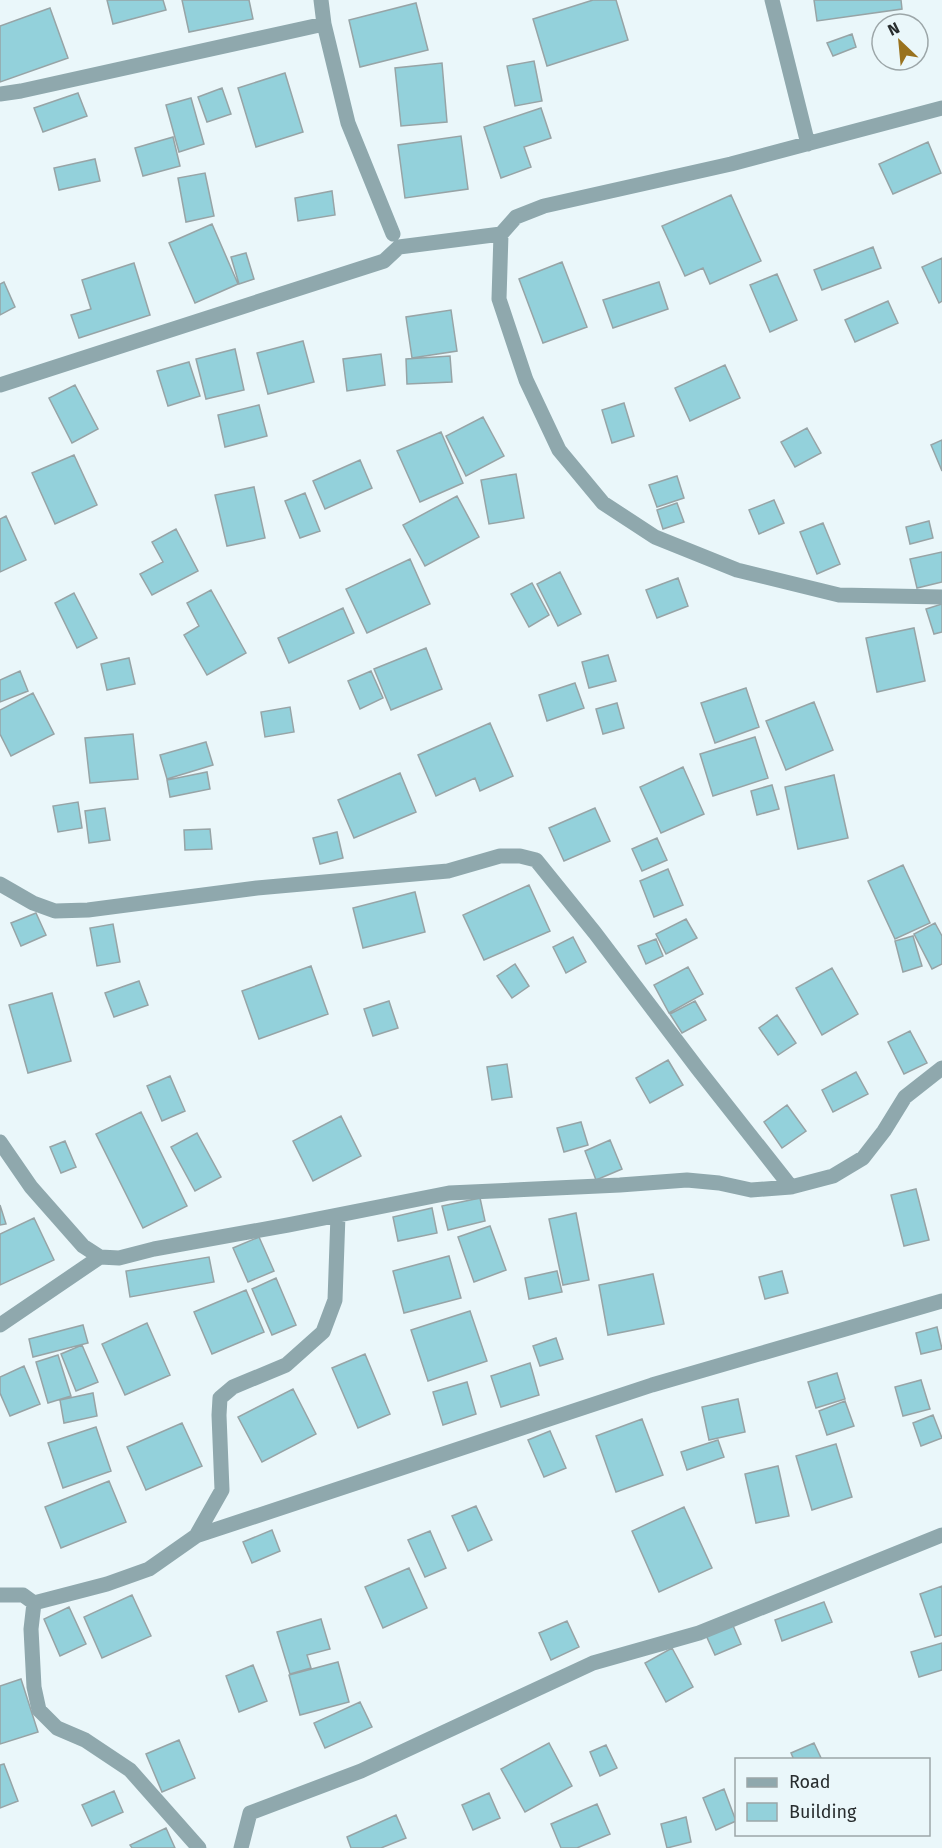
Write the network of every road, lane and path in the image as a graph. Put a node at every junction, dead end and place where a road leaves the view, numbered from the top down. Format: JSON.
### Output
{"nodes":[{"id":1,"x":321,"y":0,"type":"edge"},
{"id":2,"x":772,"y":0,"type":"edge"},
{"id":3,"x":324,"y":24,"type":"junction"},
{"id":4,"x":0,"y":94,"type":"edge"},
{"id":5,"x":942,"y":108,"type":"edge"},
{"id":6,"x":808,"y":144,"type":"junction"},
{"id":7,"x":393,"y":234,"type":"dead end"},
{"id":8,"x":501,"y":234,"type":"junction"},
{"id":9,"x":0,"y":385,"type":"edge"},
{"id":10,"x":942,"y":597,"type":"edge"},
{"id":11,"x":0,"y":884,"type":"edge"},
{"id":12,"x":942,"y":1068,"type":"edge"},
{"id":13,"x":0,"y":1142,"type":"edge"},
{"id":14,"x":791,"y":1187,"type":"junction"},
{"id":15,"x":338,"y":1215,"type":"junction"},
{"id":16,"x":100,"y":1257,"type":"junction"},
{"id":17,"x":942,"y":1301,"type":"edge"},
{"id":18,"x":0,"y":1325,"type":"edge"},
{"id":19,"x":942,"y":1535,"type":"edge"},
{"id":20,"x":196,"y":1536,"type":"junction"},
{"id":21,"x":0,"y":1594,"type":"edge"},
{"id":22,"x":34,"y":1603,"type":"junction"},
{"id":23,"x":199,"y":1848,"type":"edge"},
{"id":24,"x":241,"y":1848,"type":"edge"}],
"edges":[{"from":1,"to":3,"type":"street"},
{"from":2,"to":6,"type":"street"},
{"from":3,"to":4,"type":"street"},
{"from":3,"to":7,"type":"street"},
{"from":5,"to":6,"type":"street"},
{"from":6,"to":8,"type":"street"},
{"from":8,"to":9,"type":"street"},
{"from":8,"to":10,"type":"street"},
{"from":11,"to":14,"type":"street"},
{"from":12,"to":14,"type":"street"},
{"from":13,"to":16,"type":"street"},
{"from":14,"to":15,"type":"street"},
{"from":15,"to":16,"type":"street"},
{"from":15,"to":20,"type":"street"},
{"from":16,"to":18,"type":"street"},
{"from":17,"to":20,"type":"street"},
{"from":19,"to":24,"type":"street"},
{"from":20,"to":22,"type":"street"},
{"from":21,"to":22,"type":"street"},
{"from":22,"to":23,"type":"street"}]}
